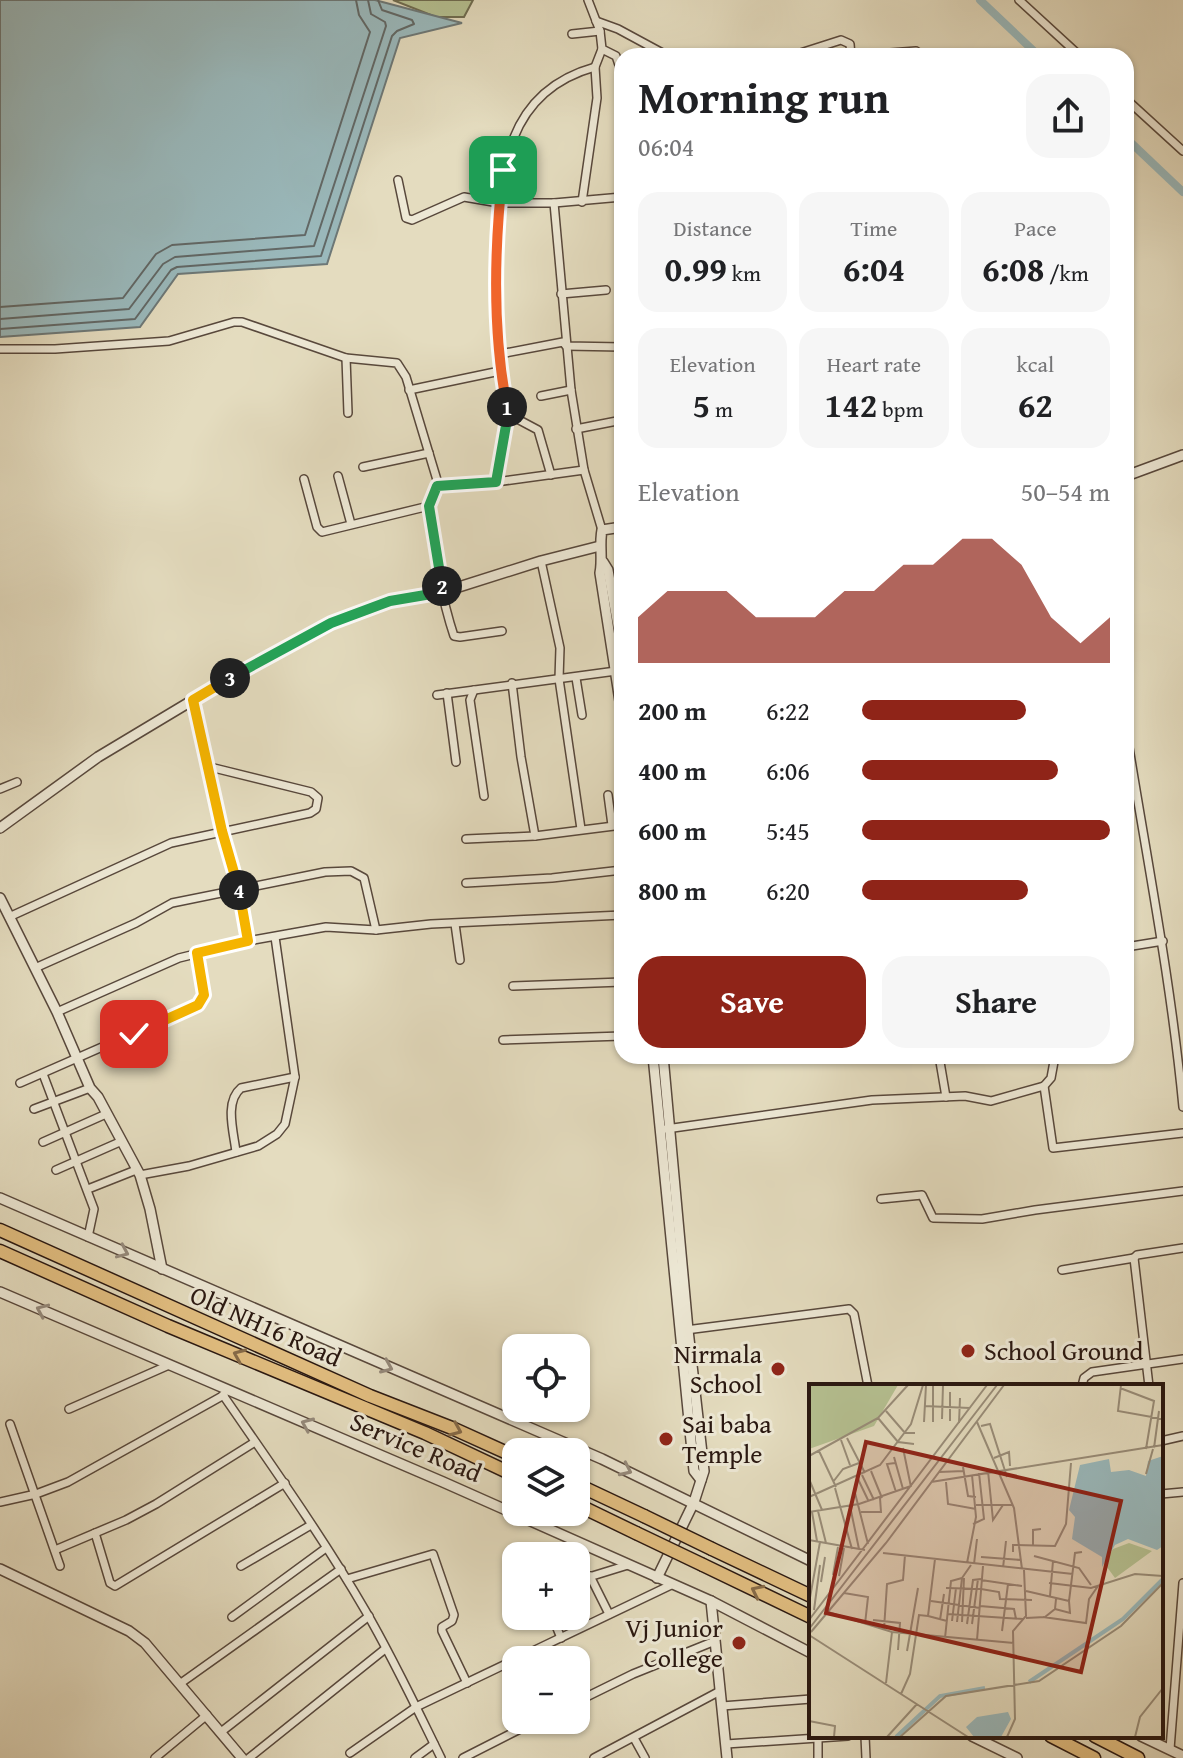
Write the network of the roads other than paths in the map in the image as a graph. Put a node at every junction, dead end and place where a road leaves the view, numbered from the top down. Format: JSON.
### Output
{"nodes":[{"id":1,"x":588,"y":0,"type":"edge"},
{"id":2,"x":1019,"y":0,"type":"edge"},
{"id":3,"x":596,"y":21,"type":"junction"},
{"id":4,"x":600,"y":31,"type":"junction"},
{"id":5,"x":572,"y":34,"type":"dead end"},
{"id":6,"x":653,"y":48,"type":"edge"},
{"id":7,"x":816,"y":48,"type":"edge"},
{"id":8,"x":850,"y":48,"type":"edge"},
{"id":9,"x":1071,"y":48,"type":"edge"},
{"id":10,"x":602,"y":49,"type":"junction"},
{"id":11,"x":614,"y":55,"type":"edge"},
{"id":12,"x":595,"y":67,"type":"junction"},
{"id":13,"x":1134,"y":106,"type":"edge"},
{"id":14,"x":1183,"y":151,"type":"edge"},
{"id":15,"x":398,"y":180,"type":"dead end"},
{"id":16,"x":614,"y":198,"type":"edge"},
{"id":17,"x":582,"y":202,"type":"junction"},
{"id":18,"x":499,"y":203,"type":"junction"},
{"id":19,"x":554,"y":203,"type":"junction"},
{"id":20,"x":606,"y":290,"type":"dead end"},
{"id":21,"x":561,"y":294,"type":"junction"},
{"id":22,"x":566,"y":346,"type":"junction"},
{"id":23,"x":614,"y":347,"type":"edge"},
{"id":24,"x":0,"y":349,"type":"edge"},
{"id":25,"x":500,"y":354,"type":"junction"},
{"id":26,"x":346,"y":358,"type":"junction"},
{"id":27,"x":500,"y":371,"type":"junction"},
{"id":28,"x":409,"y":390,"type":"junction"},
{"id":29,"x":571,"y":390,"type":"junction"},
{"id":30,"x":541,"y":396,"type":"dead end"},
{"id":31,"x":348,"y":413,"type":"dead end"},
{"id":32,"x":508,"y":414,"type":"junction"},
{"id":33,"x":614,"y":422,"type":"edge"},
{"id":34,"x":576,"y":429,"type":"junction"},
{"id":35,"x":429,"y":453,"type":"junction"},
{"id":36,"x":1183,"y":455,"type":"edge"},
{"id":37,"x":363,"y":467,"type":"dead end"},
{"id":38,"x":584,"y":470,"type":"junction"},
{"id":39,"x":1134,"y":473,"type":"edge"},
{"id":40,"x":551,"y":475,"type":"junction"},
{"id":41,"x":338,"y":476,"type":"dead end"},
{"id":42,"x":304,"y":479,"type":"dead end"},
{"id":43,"x":496,"y":482,"type":"junction"},
{"id":44,"x":437,"y":486,"type":"junction"},
{"id":45,"x":429,"y":506,"type":"junction"},
{"id":46,"x":351,"y":524,"type":"junction"},
{"id":47,"x":614,"y":528,"type":"edge"},
{"id":48,"x":602,"y":530,"type":"junction"},
{"id":49,"x":600,"y":546,"type":"junction"},
{"id":50,"x":541,"y":561,"type":"junction"},
{"id":51,"x":605,"y":566,"type":"junction"},
{"id":52,"x":443,"y":592,"type":"junction"},
{"id":53,"x":614,"y":596,"type":"edge"},
{"id":54,"x":502,"y":631,"type":"dead end"},
{"id":55,"x":614,"y":659,"type":"edge"},
{"id":56,"x":614,"y":671,"type":"edge"},
{"id":57,"x":576,"y":678,"type":"junction"},
{"id":58,"x":559,"y":679,"type":"junction"},
{"id":59,"x":512,"y":683,"type":"junction"},
{"id":60,"x":474,"y":690,"type":"junction"},
{"id":61,"x":447,"y":693,"type":"junction"},
{"id":62,"x":437,"y":695,"type":"dead end"},
{"id":63,"x":193,"y":700,"type":"junction"},
{"id":64,"x":582,"y":715,"type":"dead end"},
{"id":65,"x":456,"y":762,"type":"dead end"},
{"id":66,"x":210,"y":767,"type":"junction"},
{"id":67,"x":1134,"y":776,"type":"edge"},
{"id":68,"x":17,"y":782,"type":"dead end"},
{"id":69,"x":0,"y":789,"type":"edge"},
{"id":70,"x":608,"y":795,"type":"dead end"},
{"id":71,"x":484,"y":796,"type":"dead end"},
{"id":72,"x":612,"y":825,"type":"joint"},
{"id":73,"x":0,"y":828,"type":"edge"},
{"id":74,"x":581,"y":829,"type":"junction"},
{"id":75,"x":222,"y":831,"type":"junction"},
{"id":76,"x":535,"y":836,"type":"junction"},
{"id":77,"x":466,"y":839,"type":"dead end"},
{"id":78,"x":614,"y":871,"type":"edge"},
{"id":79,"x":466,"y":883,"type":"dead end"},
{"id":80,"x":238,"y":888,"type":"junction"},
{"id":81,"x":0,"y":898,"type":"edge"},
{"id":82,"x":614,"y":915,"type":"edge"},
{"id":83,"x":9,"y":917,"type":"junction"},
{"id":84,"x":455,"y":924,"type":"junction"},
{"id":85,"x":376,"y":930,"type":"junction"},
{"id":86,"x":275,"y":937,"type":"junction"},
{"id":87,"x":248,"y":941,"type":"junction"},
{"id":88,"x":1163,"y":941,"type":"junction"},
{"id":89,"x":1134,"y":946,"type":"edge"},
{"id":90,"x":197,"y":953,"type":"junction"},
{"id":91,"x":460,"y":960,"type":"dead end"},
{"id":92,"x":35,"y":968,"type":"junction"},
{"id":93,"x":614,"y":982,"type":"edge"},
{"id":94,"x":513,"y":986,"type":"dead end"},
{"id":95,"x":57,"y":1012,"type":"junction"},
{"id":96,"x":614,"y":1036,"type":"edge"},
{"id":97,"x":503,"y":1040,"type":"dead end"},
{"id":98,"x":77,"y":1059,"type":"junction"},
{"id":99,"x":654,"y":1064,"type":"edge"},
{"id":100,"x":663,"y":1064,"type":"edge"},
{"id":101,"x":940,"y":1064,"type":"edge"},
{"id":102,"x":1054,"y":1064,"type":"edge"},
{"id":103,"x":43,"y":1074,"type":"junction"},
{"id":104,"x":295,"y":1077,"type":"junction"},
{"id":105,"x":20,"y":1083,"type":"dead end"},
{"id":106,"x":1044,"y":1086,"type":"junction"},
{"id":107,"x":90,"y":1088,"type":"junction"},
{"id":108,"x":946,"y":1097,"type":"junction"},
{"id":109,"x":53,"y":1103,"type":"junction"},
{"id":110,"x":1183,"y":1107,"type":"edge"},
{"id":111,"x":34,"y":1109,"type":"dead end"},
{"id":112,"x":106,"y":1114,"type":"junction"},
{"id":113,"x":665,"y":1129,"type":"junction"},
{"id":114,"x":64,"y":1133,"type":"junction"},
{"id":115,"x":1183,"y":1133,"type":"edge"},
{"id":116,"x":122,"y":1141,"type":"junction"},
{"id":117,"x":43,"y":1142,"type":"dead end"},
{"id":118,"x":236,"y":1152,"type":"junction"},
{"id":119,"x":75,"y":1162,"type":"junction"},
{"id":120,"x":56,"y":1170,"type":"dead end"},
{"id":121,"x":138,"y":1173,"type":"junction"},
{"id":122,"x":88,"y":1189,"type":"junction"},
{"id":123,"x":1183,"y":1191,"type":"edge"},
{"id":124,"x":0,"y":1198,"type":"edge"},
{"id":125,"x":881,"y":1199,"type":"dead end"},
{"id":126,"x":0,"y":1230,"type":"edge"},
{"id":127,"x":88,"y":1237,"type":"junction"},
{"id":128,"x":1183,"y":1248,"type":"edge"},
{"id":129,"x":0,"y":1251,"type":"edge"},
{"id":130,"x":1134,"y":1258,"type":"junction"},
{"id":131,"x":162,"y":1269,"type":"junction"},
{"id":132,"x":1062,"y":1270,"type":"dead end"},
{"id":133,"x":0,"y":1292,"type":"edge"},
{"id":134,"x":684,"y":1330,"type":"junction"},
{"id":135,"x":1183,"y":1359,"type":"edge"},
{"id":136,"x":1145,"y":1363,"type":"junction"},
{"id":137,"x":169,"y":1365,"type":"junction"},
{"id":138,"x":868,"y":1384,"type":"edge"},
{"id":139,"x":1083,"y":1384,"type":"edge"},
{"id":140,"x":1149,"y":1384,"type":"edge"},
{"id":141,"x":226,"y":1393,"type":"junction"},
{"id":142,"x":69,"y":1409,"type":"dead end"},
{"id":143,"x":10,"y":1424,"type":"dead end"},
{"id":144,"x":1183,"y":1436,"type":"edge"},
{"id":145,"x":1163,"y":1441,"type":"edge"},
{"id":146,"x":255,"y":1442,"type":"junction"},
{"id":147,"x":502,"y":1451,"type":"edge"},
{"id":148,"x":502,"y":1469,"type":"edge"},
{"id":149,"x":285,"y":1483,"type":"junction"},
{"id":150,"x":590,"y":1491,"type":"edge"},
{"id":151,"x":1183,"y":1492,"type":"edge"},
{"id":152,"x":36,"y":1494,"type":"junction"},
{"id":153,"x":1163,"y":1494,"type":"edge"},
{"id":154,"x":0,"y":1502,"type":"edge"},
{"id":155,"x":694,"y":1502,"type":"junction"},
{"id":156,"x":590,"y":1511,"type":"edge"},
{"id":157,"x":311,"y":1525,"type":"junction"},
{"id":158,"x":95,"y":1533,"type":"junction"},
{"id":159,"x":326,"y":1548,"type":"junction"},
{"id":160,"x":55,"y":1550,"type":"junction"},
{"id":161,"x":809,"y":1560,"type":"edge"},
{"id":162,"x":628,"y":1565,"type":"junction"},
{"id":163,"x":60,"y":1566,"type":"dead end"},
{"id":164,"x":241,"y":1566,"type":"dead end"},
{"id":165,"x":0,"y":1569,"type":"edge"},
{"id":166,"x":341,"y":1569,"type":"junction"},
{"id":167,"x":590,"y":1576,"type":"joint"},
{"id":168,"x":657,"y":1578,"type":"junction"},
{"id":169,"x":347,"y":1579,"type":"junction"},
{"id":170,"x":1183,"y":1583,"type":"edge"},
{"id":171,"x":671,"y":1585,"type":"junction"},
{"id":172,"x":809,"y":1595,"type":"edge"},
{"id":173,"x":711,"y":1601,"type":"junction"},
{"id":174,"x":609,"y":1614,"type":"junction"},
{"id":175,"x":369,"y":1616,"type":"junction"},
{"id":176,"x":809,"y":1616,"type":"edge"},
{"id":177,"x":232,"y":1617,"type":"dead end"},
{"id":178,"x":558,"y":1630,"type":"edge"},
{"id":179,"x":561,"y":1638,"type":"junction"},
{"id":180,"x":715,"y":1641,"type":"junction"},
{"id":181,"x":385,"y":1649,"type":"junction"},
{"id":182,"x":809,"y":1652,"type":"edge"},
{"id":183,"x":181,"y":1683,"type":"junction"},
{"id":184,"x":467,"y":1683,"type":"junction"},
{"id":185,"x":720,"y":1691,"type":"junction"},
{"id":186,"x":590,"y":1695,"type":"edge"},
{"id":187,"x":809,"y":1699,"type":"edge"},
{"id":188,"x":722,"y":1706,"type":"junction"},
{"id":189,"x":416,"y":1707,"type":"junction"},
{"id":190,"x":207,"y":1715,"type":"junction"},
{"id":191,"x":221,"y":1732,"type":"junction"},
{"id":192,"x":510,"y":1734,"type":"edge"},
{"id":193,"x":634,"y":1738,"type":"junction"},
{"id":194,"x":809,"y":1738,"type":"edge"},
{"id":195,"x":865,"y":1738,"type":"edge"},
{"id":196,"x":976,"y":1738,"type":"edge"},
{"id":197,"x":1055,"y":1738,"type":"edge"},
{"id":198,"x":1099,"y":1738,"type":"edge"},
{"id":199,"x":1145,"y":1738,"type":"edge"},
{"id":200,"x":434,"y":1744,"type":"junction"},
{"id":201,"x":726,"y":1744,"type":"junction"},
{"id":202,"x":1170,"y":1749,"type":"junction"},
{"id":203,"x":350,"y":1753,"type":"dead end"},
{"id":204,"x":1183,"y":1756,"type":"edge"},
{"id":205,"x":155,"y":1758,"type":"edge"},
{"id":206,"x":242,"y":1758,"type":"edge"},
{"id":207,"x":249,"y":1758,"type":"edge"},
{"id":208,"x":415,"y":1758,"type":"edge"},
{"id":209,"x":441,"y":1758,"type":"edge"},
{"id":210,"x":463,"y":1758,"type":"edge"},
{"id":211,"x":594,"y":1758,"type":"edge"},
{"id":212,"x":645,"y":1758,"type":"edge"},
{"id":213,"x":727,"y":1758,"type":"edge"},
{"id":214,"x":866,"y":1758,"type":"edge"},
{"id":215,"x":1017,"y":1758,"type":"edge"},
{"id":216,"x":1094,"y":1758,"type":"edge"},
{"id":217,"x":1138,"y":1758,"type":"edge"}],
"edges":[{"from":1,"to":3,"type":"street"},
{"from":2,"to":9,"type":"street"},
{"from":3,"to":4,"type":"street"},
{"from":3,"to":6,"type":"street"},
{"from":4,"to":5,"type":"street"},
{"from":4,"to":10,"type":"street"},
{"from":7,"to":8,"type":"street"},
{"from":10,"to":11,"type":"street"},
{"from":10,"to":12,"type":"street"},
{"from":12,"to":17,"type":"street"},
{"from":12,"to":18,"type":"street"},
{"from":13,"to":14,"type":"street"},
{"from":15,"to":18,"type":"street"},
{"from":16,"to":17,"type":"street"},
{"from":17,"to":19,"type":"street"},
{"from":18,"to":19,"type":"street"},
{"from":18,"to":25,"type":"street"},
{"from":19,"to":21,"type":"street"},
{"from":20,"to":21,"type":"street"},
{"from":21,"to":22,"type":"street"},
{"from":22,"to":23,"type":"street"},
{"from":22,"to":25,"type":"street"},
{"from":22,"to":29,"type":"street"},
{"from":24,"to":26,"type":"street"},
{"from":25,"to":27,"type":"street"},
{"from":26,"to":28,"type":"street"},
{"from":26,"to":31,"type":"street"},
{"from":27,"to":28,"type":"street"},
{"from":27,"to":32,"type":"street"},
{"from":28,"to":35,"type":"street"},
{"from":29,"to":30,"type":"street"},
{"from":29,"to":34,"type":"street"},
{"from":32,"to":40,"type":"street"},
{"from":32,"to":43,"type":"street"},
{"from":33,"to":34,"type":"street"},
{"from":34,"to":38,"type":"street"},
{"from":35,"to":37,"type":"street"},
{"from":35,"to":44,"type":"street"},
{"from":36,"to":39,"type":"street"},
{"from":38,"to":40,"type":"street"},
{"from":38,"to":48,"type":"street"},
{"from":40,"to":43,"type":"street"},
{"from":41,"to":46,"type":"street"},
{"from":42,"to":46,"type":"street"},
{"from":43,"to":44,"type":"street"},
{"from":44,"to":45,"type":"street"},
{"from":45,"to":46,"type":"street"},
{"from":45,"to":52,"type":"street"},
{"from":47,"to":48,"type":"street"},
{"from":48,"to":49,"type":"street"},
{"from":49,"to":50,"type":"street"},
{"from":49,"to":51,"type":"street"},
{"from":50,"to":52,"type":"street"},
{"from":50,"to":58,"type":"street"},
{"from":51,"to":53,"type":"street"},
{"from":51,"to":55,"type":"street"},
{"from":52,"to":54,"type":"street"},
{"from":52,"to":63,"type":"street"},
{"from":56,"to":57,"type":"street"},
{"from":57,"to":58,"type":"street"},
{"from":57,"to":64,"type":"street"},
{"from":58,"to":59,"type":"street"},
{"from":58,"to":74,"type":"street"},
{"from":59,"to":60,"type":"street"},
{"from":59,"to":76,"type":"street"},
{"from":60,"to":61,"type":"street"},
{"from":60,"to":71,"type":"street"},
{"from":61,"to":62,"type":"street"},
{"from":61,"to":65,"type":"street"},
{"from":63,"to":66,"type":"street"},
{"from":63,"to":73,"type":"street"},
{"from":66,"to":75,"type":"street"},
{"from":66,"to":75,"type":"street"},
{"from":67,"to":88,"type":"street"},
{"from":68,"to":69,"type":"street"},
{"from":70,"to":72,"type":"street"},
{"from":72,"to":74,"type":"street"},
{"from":74,"to":76,"type":"street"},
{"from":75,"to":80,"type":"street"},
{"from":75,"to":83,"type":"street"},
{"from":76,"to":77,"type":"street"},
{"from":78,"to":79,"type":"street"},
{"from":80,"to":85,"type":"street"},
{"from":80,"to":87,"type":"street"},
{"from":80,"to":92,"type":"street"},
{"from":81,"to":83,"type":"street"},
{"from":82,"to":84,"type":"street"},
{"from":83,"to":92,"type":"street"},
{"from":84,"to":85,"type":"street"},
{"from":84,"to":91,"type":"street"},
{"from":85,"to":86,"type":"street"},
{"from":86,"to":87,"type":"street"},
{"from":86,"to":104,"type":"street"},
{"from":87,"to":90,"type":"street"},
{"from":88,"to":89,"type":"street"},
{"from":88,"to":110,"type":"street"},
{"from":90,"to":95,"type":"street"},
{"from":90,"to":98,"type":"street"},
{"from":92,"to":95,"type":"street"},
{"from":93,"to":94,"type":"street"},
{"from":95,"to":98,"type":"street"},
{"from":96,"to":97,"type":"street"},
{"from":98,"to":103,"type":"street"},
{"from":98,"to":107,"type":"street"},
{"from":99,"to":113,"type":"street"},
{"from":100,"to":113,"type":"street"},
{"from":101,"to":108,"type":"street"},
{"from":102,"to":106,"type":"street"},
{"from":103,"to":105,"type":"street"},
{"from":103,"to":109,"type":"street"},
{"from":104,"to":118,"type":"street"},
{"from":104,"to":118,"type":"street"},
{"from":106,"to":108,"type":"street"},
{"from":106,"to":115,"type":"street"},
{"from":107,"to":109,"type":"street"},
{"from":107,"to":112,"type":"street"},
{"from":108,"to":113,"type":"street"},
{"from":109,"to":111,"type":"street"},
{"from":109,"to":114,"type":"street"},
{"from":112,"to":114,"type":"street"},
{"from":112,"to":116,"type":"street"},
{"from":113,"to":134,"type":"street"},
{"from":114,"to":117,"type":"street"},
{"from":114,"to":119,"type":"street"},
{"from":116,"to":119,"type":"street"},
{"from":116,"to":121,"type":"street"},
{"from":118,"to":121,"type":"street"},
{"from":119,"to":120,"type":"street"},
{"from":119,"to":122,"type":"street"},
{"from":121,"to":122,"type":"street"},
{"from":121,"to":131,"type":"street"},
{"from":122,"to":127,"type":"street"},
{"from":123,"to":125,"type":"street"},
{"from":124,"to":127,"type":"street"},
{"from":126,"to":147,"type":"main road","name":"Old NH16 Road","one_way":true},
{"from":127,"to":131,"type":"street","one_way":true},
{"from":128,"to":130,"type":"street"},
{"from":148,"to":129,"type":"main road","name":"Old NH16 Road","one_way":true},
{"from":130,"to":132,"type":"street"},
{"from":130,"to":136,"type":"street"},
{"from":131,"to":155,"type":"street","one_way":true},
{"from":137,"to":133,"type":"street","name":"Service Road","one_way":true},
{"from":134,"to":138,"type":"street"},
{"from":134,"to":155,"type":"street"},
{"from":135,"to":136,"type":"street"},
{"from":136,"to":139,"type":"street"},
{"from":136,"to":140,"type":"street"},
{"from":137,"to":141,"type":"street","name":"Service Road"},
{"from":137,"to":142,"type":"street"},
{"from":141,"to":146,"type":"street"},
{"from":141,"to":152,"type":"street"},
{"from":162,"to":141,"type":"street","name":"Service Road","one_way":true},
{"from":143,"to":152,"type":"street"},
{"from":144,"to":145,"type":"street"},
{"from":146,"to":149,"type":"street"},
{"from":146,"to":158,"type":"street"},
{"from":149,"to":157,"type":"street"},
{"from":149,"to":158,"type":"street"},
{"from":150,"to":172,"type":"main road","bridge":true},
{"from":151,"to":153,"type":"street"},
{"from":152,"to":154,"type":"street"},
{"from":152,"to":160,"type":"street"},
{"from":155,"to":161,"type":"street"},
{"from":155,"to":168,"type":"street"},
{"from":176,"to":156,"type":"main road","one_way":true,"bridge":true},
{"from":157,"to":159,"type":"street"},
{"from":157,"to":164,"type":"street"},
{"from":158,"to":160,"type":"street"},
{"from":159,"to":166,"type":"street"},
{"from":159,"to":177,"type":"street"},
{"from":160,"to":163,"type":"street"},
{"from":162,"to":167,"type":"street"},
{"from":162,"to":168,"type":"street","name":"Service Road"},
{"from":165,"to":183,"type":"street"},
{"from":166,"to":169,"type":"street"},
{"from":166,"to":183,"type":"street"},
{"from":167,"to":174,"type":"street"},
{"from":168,"to":171,"type":"street","name":"Service Road"},
{"from":169,"to":175,"type":"street"},
{"from":169,"to":184,"type":"street"},
{"from":170,"to":202,"type":"street"},
{"from":171,"to":173,"type":"street","name":"Service Road"},
{"from":171,"to":174,"type":"street"},
{"from":173,"to":180,"type":"street"},
{"from":173,"to":182,"type":"street","name":"Service Road"},
{"from":174,"to":179,"type":"street"},
{"from":175,"to":181,"type":"street"},
{"from":175,"to":191,"type":"street"},
{"from":178,"to":179,"type":"street"},
{"from":179,"to":184,"type":"street"},
{"from":180,"to":185,"type":"street"},
{"from":180,"to":186,"type":"street"},
{"from":181,"to":189,"type":"street"},
{"from":181,"to":207,"type":"street"},
{"from":183,"to":190,"type":"street"},
{"from":184,"to":189,"type":"street"},
{"from":185,"to":188,"type":"street"},
{"from":185,"to":193,"type":"street"},
{"from":187,"to":188,"type":"street"},
{"from":188,"to":201,"type":"street"},
{"from":189,"to":200,"type":"street"},
{"from":189,"to":203,"type":"street"},
{"from":190,"to":191,"type":"street"},
{"from":190,"to":205,"type":"street"},
{"from":191,"to":206,"type":"street"},
{"from":192,"to":210,"type":"street"},
{"from":193,"to":211,"type":"street"},
{"from":193,"to":212,"type":"street"},
{"from":194,"to":201,"type":"street"},
{"from":195,"to":214,"type":"street"},
{"from":196,"to":215,"type":"street"},
{"from":197,"to":216,"type":"main road"},
{"from":198,"to":217,"type":"main road"},
{"from":199,"to":202,"type":"street"},
{"from":200,"to":208,"type":"street"},
{"from":200,"to":209,"type":"street"},
{"from":201,"to":213,"type":"street"},
{"from":202,"to":204,"type":"street"}]}
